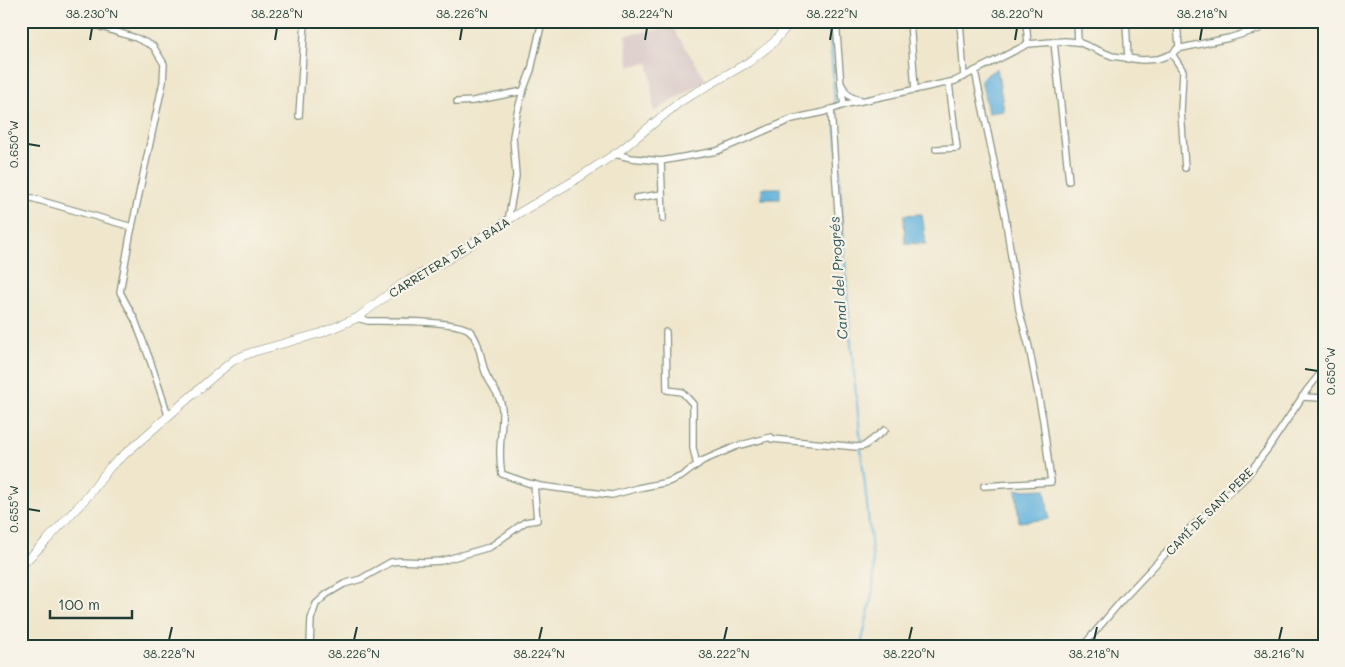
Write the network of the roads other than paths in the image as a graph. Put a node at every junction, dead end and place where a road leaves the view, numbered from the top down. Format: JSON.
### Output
{"nodes":[{"id":1,"x":82,"y":21,"type":"edge"},
{"id":2,"x":306,"y":21,"type":"edge"},
{"id":3,"x":542,"y":21,"type":"edge"},
{"id":4,"x":791,"y":21,"type":"edge"},
{"id":5,"x":836,"y":21,"type":"edge"},
{"id":6,"x":910,"y":21,"type":"edge"},
{"id":7,"x":960,"y":21,"type":"edge"},
{"id":8,"x":1026,"y":21,"type":"edge"},
{"id":9,"x":1077,"y":21,"type":"edge"},
{"id":10,"x":1126,"y":21,"type":"edge"},
{"id":11,"x":1177,"y":21,"type":"edge"},
{"id":12,"x":1259,"y":29,"type":"dead end"},
{"id":13,"x":1054,"y":42,"type":"junction"},
{"id":14,"x":1078,"y":42,"type":"junction"},
{"id":15,"x":1028,"y":44,"type":"junction"},
{"id":16,"x":1178,"y":48,"type":"junction"},
{"id":17,"x":1172,"y":54,"type":"junction"},
{"id":18,"x":1128,"y":59,"type":"junction"},
{"id":19,"x":975,"y":71,"type":"junction"},
{"id":20,"x":964,"y":77,"type":"junction"},
{"id":21,"x":841,"y":84,"type":"junction"},
{"id":22,"x":949,"y":84,"type":"junction"},
{"id":23,"x":915,"y":90,"type":"junction"},
{"id":24,"x":523,"y":91,"type":"junction"},
{"id":25,"x":866,"y":100,"type":"junction"},
{"id":26,"x":457,"y":102,"type":"dead end"},
{"id":27,"x":846,"y":105,"type":"junction"},
{"id":28,"x":831,"y":109,"type":"junction"},
{"id":29,"x":298,"y":116,"type":"dead end"},
{"id":30,"x":936,"y":150,"type":"dead end"},
{"id":31,"x":615,"y":154,"type":"junction"},
{"id":32,"x":661,"y":161,"type":"junction"},
{"id":33,"x":1185,"y":168,"type":"dead end"},
{"id":34,"x":1069,"y":181,"type":"dead end"},
{"id":35,"x":662,"y":194,"type":"junction"},
{"id":36,"x":21,"y":195,"type":"edge"},
{"id":37,"x":636,"y":198,"type":"dead end"},
{"id":38,"x":663,"y":219,"type":"dead end"},
{"id":39,"x":508,"y":221,"type":"junction"},
{"id":40,"x":132,"y":227,"type":"junction"},
{"id":41,"x":840,"y":241,"type":"dead end"},
{"id":42,"x":357,"y":318,"type":"junction"},
{"id":43,"x":666,"y":332,"type":"dead end"},
{"id":44,"x":1324,"y":369,"type":"edge"},
{"id":45,"x":1302,"y":397,"type":"junction"},
{"id":46,"x":1324,"y":398,"type":"edge"},
{"id":47,"x":168,"y":415,"type":"junction"},
{"id":48,"x":885,"y":430,"type":"dead end"},
{"id":49,"x":697,"y":465,"type":"junction"},
{"id":50,"x":534,"y":484,"type":"junction"},
{"id":51,"x":984,"y":486,"type":"dead end"},
{"id":52,"x":22,"y":562,"type":"edge"},
{"id":53,"x":310,"y":646,"type":"edge"},
{"id":54,"x":1083,"y":646,"type":"edge"}],
"edges":[{"from":1,"to":40,"type":"street"},
{"from":2,"to":29,"type":"street"},
{"from":3,"to":24,"type":"street"},
{"from":4,"to":31,"type":"main road","name":"CARRETERA DE LA BAIA"},
{"from":5,"to":21,"type":"street"},
{"from":6,"to":23,"type":"street"},
{"from":7,"to":20,"type":"street"},
{"from":8,"to":15,"type":"street"},
{"from":9,"to":14,"type":"street"},
{"from":10,"to":18,"type":"street"},
{"from":11,"to":16,"type":"street"},
{"from":12,"to":16,"type":"street"},
{"from":13,"to":14,"type":"street"},
{"from":13,"to":15,"type":"street"},
{"from":13,"to":34,"type":"street"},
{"from":14,"to":18,"type":"street"},
{"from":15,"to":19,"type":"street"},
{"from":16,"to":17,"type":"street"},
{"from":17,"to":18,"type":"street"},
{"from":17,"to":33,"type":"street"},
{"from":19,"to":20,"type":"street"},
{"from":19,"to":51,"type":"street"},
{"from":20,"to":22,"type":"street"},
{"from":21,"to":25,"type":"street"},
{"from":21,"to":27,"type":"street"},
{"from":22,"to":23,"type":"street"},
{"from":22,"to":30,"type":"street"},
{"from":23,"to":25,"type":"street"},
{"from":24,"to":26,"type":"street"},
{"from":24,"to":39,"type":"street"},
{"from":25,"to":27,"type":"street"},
{"from":27,"to":28,"type":"street"},
{"from":28,"to":32,"type":"street"},
{"from":28,"to":41,"type":"street"},
{"from":31,"to":32,"type":"street"},
{"from":31,"to":39,"type":"main road","name":"CARRETERA DE LA BAIA"},
{"from":32,"to":35,"type":"street"},
{"from":35,"to":37,"type":"street"},
{"from":35,"to":38,"type":"street"},
{"from":36,"to":40,"type":"street"},
{"from":39,"to":42,"type":"main road","name":"CARRETERA DE LA BAIA"},
{"from":40,"to":47,"type":"street"},
{"from":42,"to":47,"type":"main road","name":"CARRETERA DE LA BAIA"},
{"from":42,"to":50,"type":"street"},
{"from":43,"to":49,"type":"street"},
{"from":44,"to":45,"type":"street","name":"CAMÍ DE SANT PERE"},
{"from":45,"to":46,"type":"street"},
{"from":45,"to":54,"type":"street","name":"CAMÍ DE SANT PERE"},
{"from":47,"to":52,"type":"main road","name":"CARRETERA DE LA BAIA"},
{"from":48,"to":49,"type":"street"},
{"from":49,"to":50,"type":"street"},
{"from":50,"to":53,"type":"street"}]}
